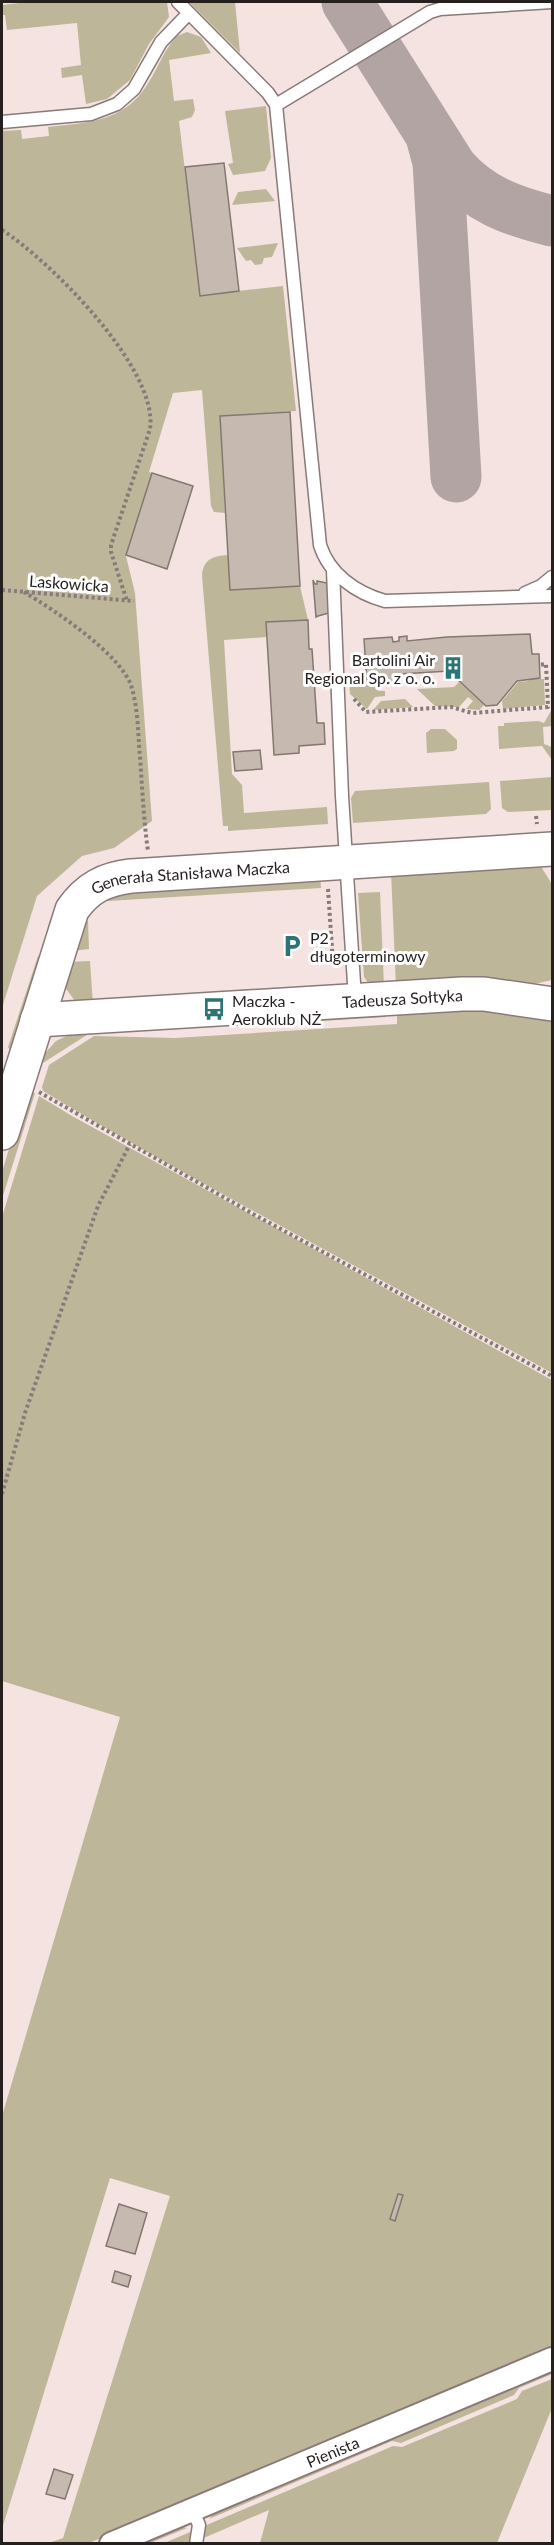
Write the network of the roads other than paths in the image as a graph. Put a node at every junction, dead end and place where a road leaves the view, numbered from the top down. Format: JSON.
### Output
{"nodes":[{"id":1,"x":178,"y":2,"type":"edge"},
{"id":2,"x":552,"y":2,"type":"edge"},
{"id":3,"x":189,"y":13,"type":"junction"},
{"id":4,"x":276,"y":105,"type":"junction"},
{"id":5,"x":2,"y":122,"type":"edge"},
{"id":6,"x":333,"y":570,"type":"junction"},
{"id":7,"x":552,"y":577,"type":"edge"},
{"id":8,"x":516,"y":596,"type":"junction"},
{"id":9,"x":552,"y":596,"type":"edge"},
{"id":10,"x":552,"y":849,"type":"edge"},
{"id":11,"x":342,"y":875,"type":"junction"},
{"id":12,"x":546,"y":999,"type":"edge"},
{"id":13,"x":355,"y":1001,"type":"junction"},
{"id":14,"x":37,"y":1020,"type":"junction"},
{"id":15,"x":2,"y":1133,"type":"edge"},
{"id":16,"x":552,"y":2359,"type":"edge"},
{"id":17,"x":193,"y":2511,"type":"junction"},
{"id":18,"x":111,"y":2544,"type":"edge"},
{"id":19,"x":196,"y":2544,"type":"edge"}],
"edges":[{"from":1,"to":3,"type":"lane"},
{"from":2,"to":4,"type":"lane"},
{"from":3,"to":4,"type":"lane"},
{"from":3,"to":5,"type":"lane"},
{"from":4,"to":6,"type":"lane"},
{"from":6,"to":8,"type":"lane"},
{"from":6,"to":11,"type":"lane"},
{"from":7,"to":8,"type":"lane"},
{"from":8,"to":9,"type":"lane"},
{"from":10,"to":11,"type":"street","name":"Generała Stanisława Maczka"},
{"from":11,"to":13,"type":"lane"},
{"from":11,"to":14,"type":"street","name":"Generała Stanisława Maczka"},
{"from":12,"to":13,"type":"street","name":"Tadeusza Sołtyka"},
{"from":13,"to":14,"type":"street","name":"Tadeusza Sołtyka"},
{"from":14,"to":15,"type":"street","name":"Generała Stanisława Maczka"},
{"from":16,"to":17,"type":"street","name":"Pienista"},
{"from":17,"to":18,"type":"street","name":"Pienista"},
{"from":17,"to":19,"type":"lane"}]}
